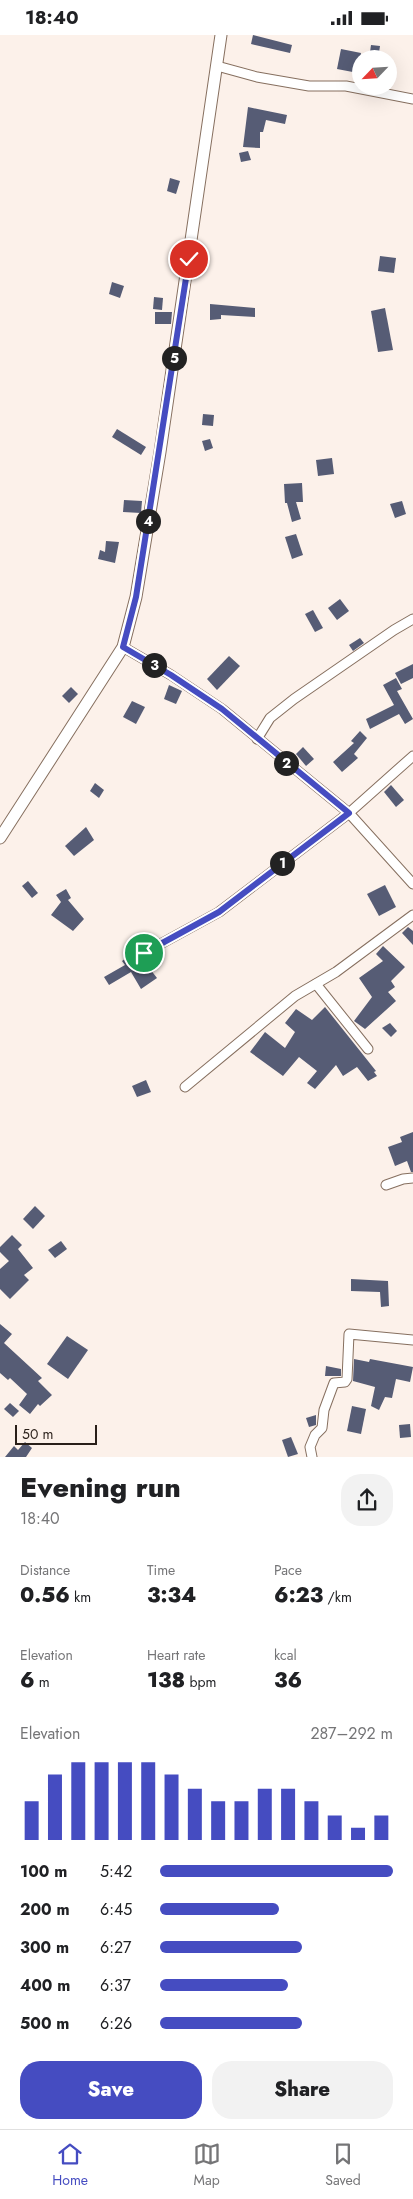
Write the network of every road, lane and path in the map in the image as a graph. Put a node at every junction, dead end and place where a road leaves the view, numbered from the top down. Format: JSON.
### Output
{"nodes":[{"id":1,"x":221,"y":35,"type":"edge"},
{"id":2,"x":217,"y":66,"type":"junction"},
{"id":3,"x":413,"y":99,"type":"edge"},
{"id":4,"x":413,"y":619,"type":"edge"},
{"id":5,"x":123,"y":647,"type":"junction"},
{"id":6,"x":257,"y":739,"type":"junction"},
{"id":7,"x":413,"y":756,"type":"edge"},
{"id":8,"x":349,"y":813,"type":"junction"},
{"id":9,"x":0,"y":838,"type":"edge"},
{"id":10,"x":413,"y":884,"type":"edge"},
{"id":11,"x":413,"y":915,"type":"edge"},
{"id":12,"x":144,"y":953,"type":"dead end"},
{"id":13,"x":316,"y":984,"type":"junction"},
{"id":14,"x":368,"y":1049,"type":"dead end"},
{"id":15,"x":185,"y":1087,"type":"dead end"},
{"id":16,"x":413,"y":1178,"type":"edge"},
{"id":17,"x":386,"y":1185,"type":"dead end"},
{"id":18,"x":413,"y":1340,"type":"edge"},
{"id":19,"x":312,"y":1457,"type":"edge"}],
"edges":[{"from":1,"to":2,"type":"street"},
{"from":2,"to":3,"type":"street"},
{"from":2,"to":5,"type":"street"},
{"from":4,"to":6,"type":"street"},
{"from":5,"to":6,"type":"street"},
{"from":5,"to":9,"type":"street"},
{"from":6,"to":8,"type":"street"},
{"from":7,"to":8,"type":"street"},
{"from":8,"to":10,"type":"street"},
{"from":8,"to":12,"type":"street"},
{"from":11,"to":13,"type":"street"},
{"from":13,"to":14,"type":"street"},
{"from":13,"to":15,"type":"street"},
{"from":16,"to":17,"type":"street"},
{"from":18,"to":19,"type":"street"}]}
